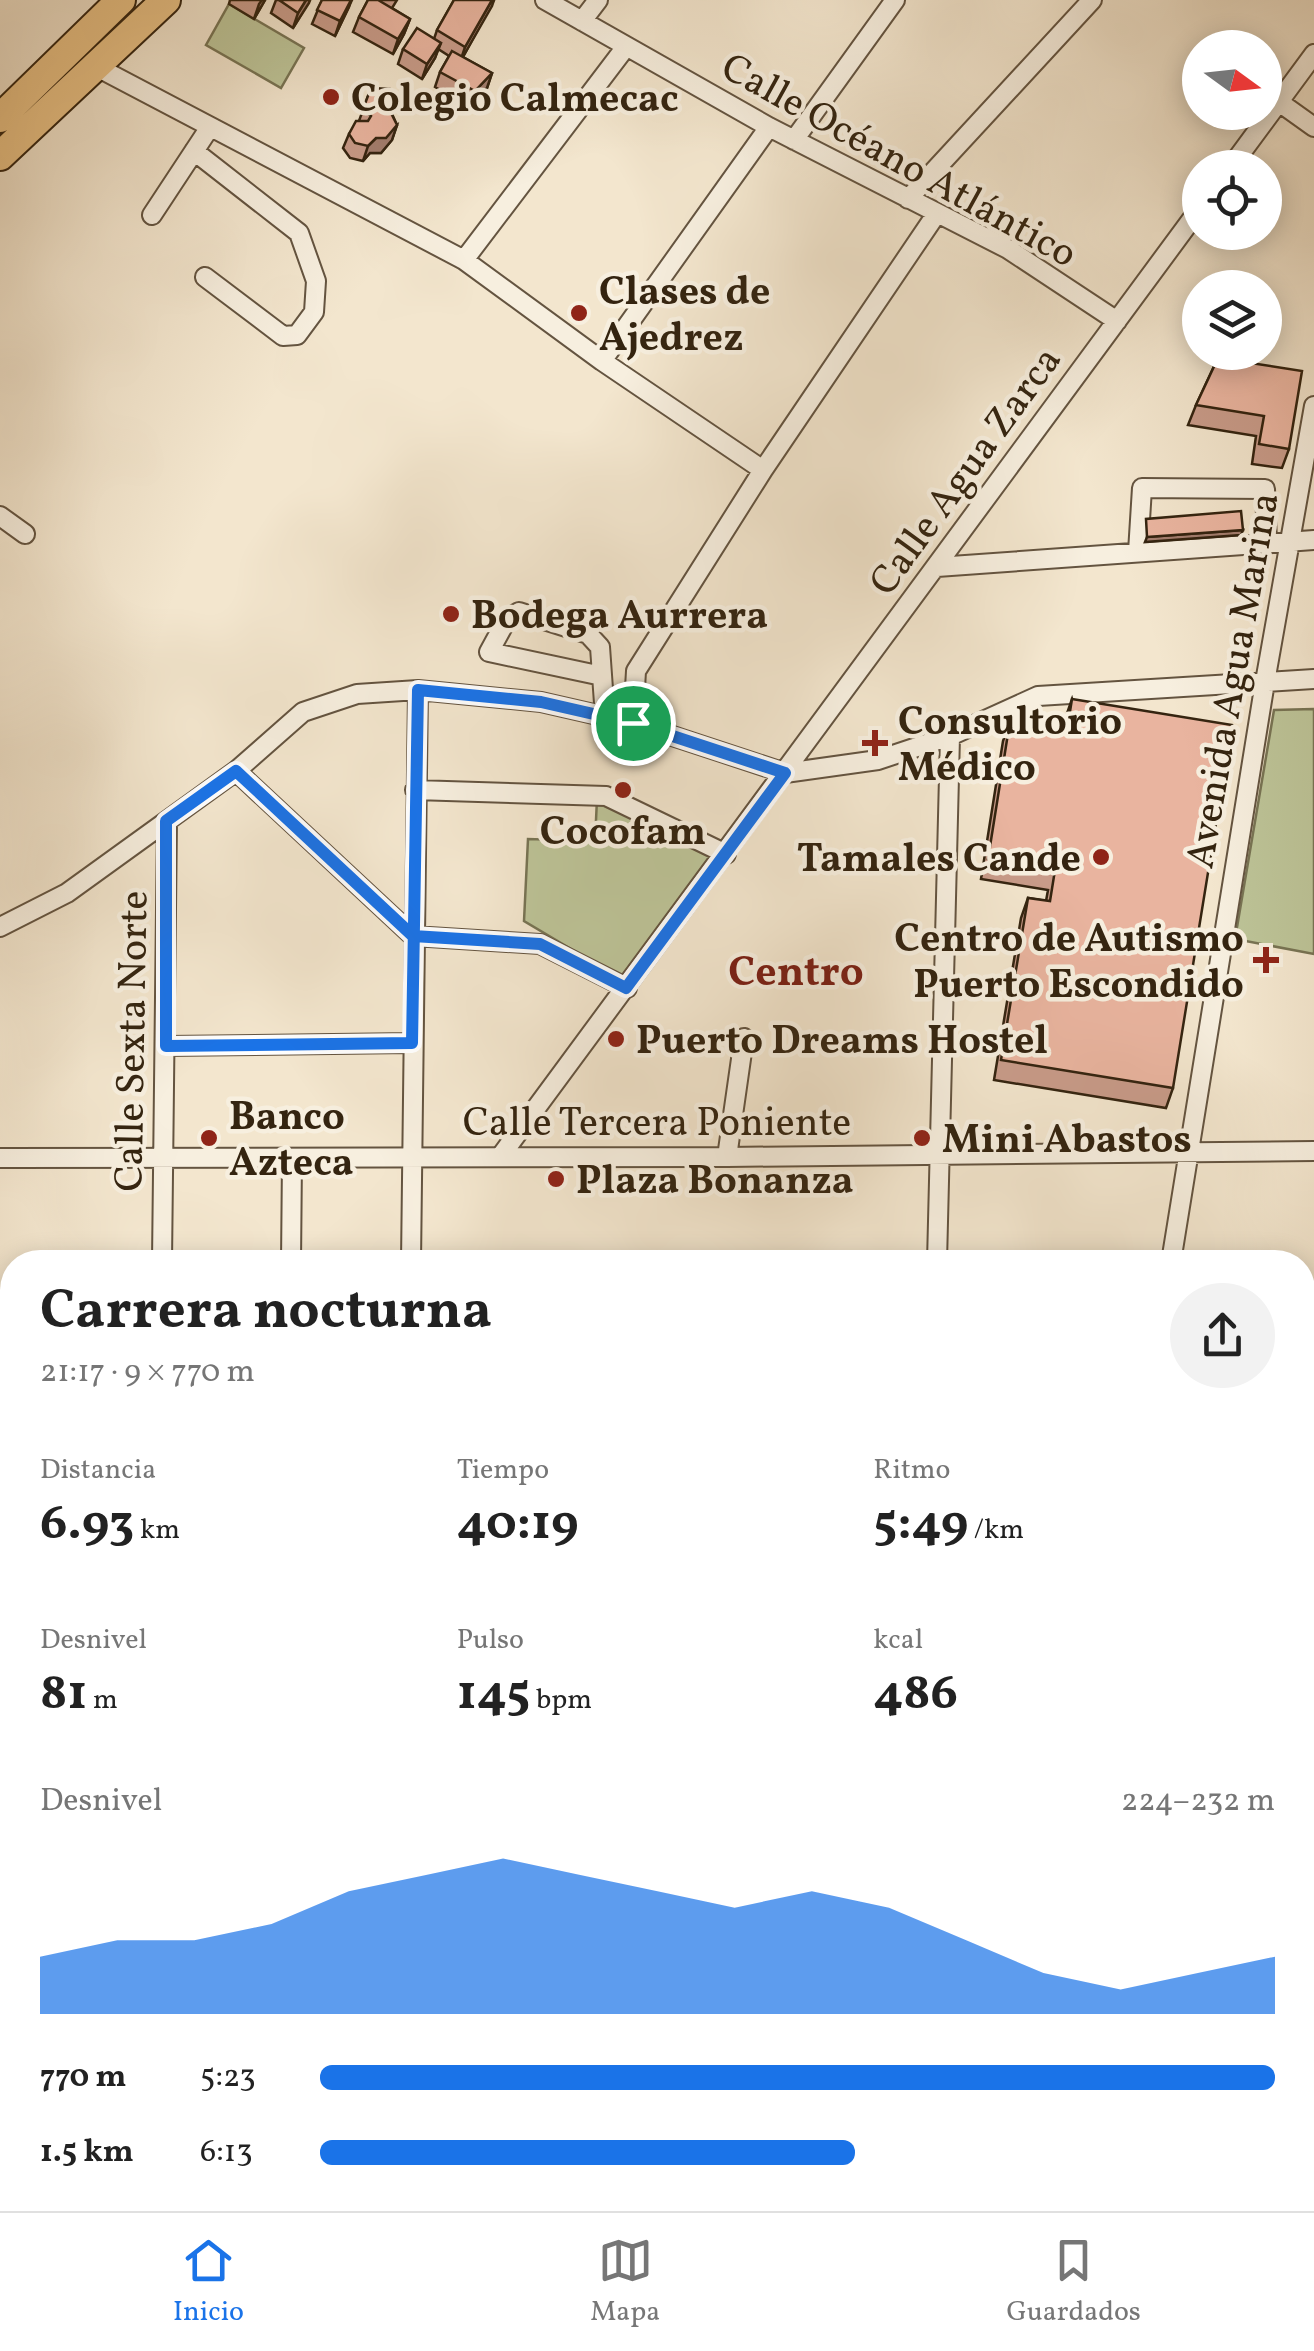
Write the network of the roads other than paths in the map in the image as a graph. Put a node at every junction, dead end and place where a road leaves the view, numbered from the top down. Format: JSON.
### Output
{"nodes":[{"id":1,"x":121,"y":0,"type":"edge"},
{"id":2,"x":166,"y":0,"type":"edge"},
{"id":3,"x":545,"y":0,"type":"edge"},
{"id":4,"x":598,"y":0,"type":"edge"},
{"id":5,"x":895,"y":0,"type":"edge"},
{"id":6,"x":1088,"y":1,"type":"edge"},
{"id":7,"x":582,"y":21,"type":"junction"},
{"id":8,"x":625,"y":48,"type":"junction"},
{"id":9,"x":1314,"y":54,"type":"edge"},
{"id":10,"x":96,"y":66,"type":"junction"},
{"id":11,"x":1282,"y":98,"type":"edge"},
{"id":12,"x":1282,"y":104,"type":"edge"},
{"id":13,"x":3,"y":108,"type":"edge"},
{"id":14,"x":210,"y":127,"type":"junction"},
{"id":15,"x":1314,"y":127,"type":"edge"},
{"id":16,"x":770,"y":128,"type":"junction"},
{"id":17,"x":794,"y":140,"type":"junction"},
{"id":18,"x":194,"y":151,"type":"junction"},
{"id":19,"x":0,"y":156,"type":"edge"},
{"id":20,"x":908,"y":199,"type":"junction"},
{"id":21,"x":937,"y":213,"type":"junction"},
{"id":22,"x":152,"y":216,"type":"dead end"},
{"id":23,"x":1182,"y":233,"type":"edge"},
{"id":24,"x":464,"y":260,"type":"junction"},
{"id":25,"x":204,"y":277,"type":"dead end"},
{"id":26,"x":1117,"y":321,"type":"junction"},
{"id":27,"x":602,"y":361,"type":"junction"},
{"id":28,"x":1314,"y":406,"type":"edge"},
{"id":29,"x":763,"y":470,"type":"junction"},
{"id":30,"x":0,"y":516,"type":"edge"},
{"id":31,"x":25,"y":534,"type":"dead end"},
{"id":32,"x":1291,"y":540,"type":"junction"},
{"id":33,"x":1314,"y":540,"type":"edge"},
{"id":34,"x":1267,"y":542,"type":"junction"},
{"id":35,"x":1138,"y":552,"type":"junction"},
{"id":36,"x":937,"y":567,"type":"junction"},
{"id":37,"x":602,"y":676,"type":"junction"},
{"id":38,"x":1314,"y":680,"type":"edge"},
{"id":39,"x":1264,"y":682,"type":"junction"},
{"id":40,"x":418,"y":690,"type":"junction"},
{"id":41,"x":605,"y":717,"type":"junction"},
{"id":42,"x":633,"y":723,"type":"junction"},
{"id":43,"x":950,"y":736,"type":"junction"},
{"id":44,"x":236,"y":771,"type":"junction"},
{"id":45,"x":785,"y":773,"type":"junction"},
{"id":46,"x":415,"y":790,"type":"junction"},
{"id":47,"x":166,"y":821,"type":"junction"},
{"id":48,"x":726,"y":854,"type":"junction"},
{"id":49,"x":0,"y":928,"type":"edge"},
{"id":50,"x":413,"y":936,"type":"junction"},
{"id":51,"x":626,"y":988,"type":"junction"},
{"id":52,"x":744,"y":1038,"type":"dead end"},
{"id":53,"x":412,"y":1043,"type":"junction"},
{"id":54,"x":166,"y":1046,"type":"junction"},
{"id":55,"x":1187,"y":1150,"type":"junction"},
{"id":56,"x":1314,"y":1150,"type":"edge"},
{"id":57,"x":940,"y":1154,"type":"junction"},
{"id":58,"x":500,"y":1156,"type":"junction"},
{"id":59,"x":727,"y":1157,"type":"junction"},
{"id":60,"x":0,"y":1158,"type":"edge"},
{"id":61,"x":164,"y":1158,"type":"junction"},
{"id":62,"x":411,"y":1158,"type":"junction"},
{"id":63,"x":292,"y":1159,"type":"junction"},
{"id":64,"x":162,"y":1250,"type":"edge"},
{"id":65,"x":291,"y":1250,"type":"edge"},
{"id":66,"x":411,"y":1250,"type":"edge"},
{"id":67,"x":937,"y":1250,"type":"edge"},
{"id":68,"x":1172,"y":1250,"type":"edge"}],
"edges":[{"from":1,"to":13,"type":"highway"},
{"from":2,"to":10,"type":"highway"},
{"from":3,"to":7,"type":"street","name":"Calle Océano Atlántico"},
{"from":4,"to":7,"type":"street"},
{"from":5,"to":17,"type":"street"},
{"from":6,"to":20,"type":"street"},
{"from":7,"to":8,"type":"street","name":"Calle Océano Atlántico"},
{"from":8,"to":16,"type":"street","name":"Calle Océano Atlántico"},
{"from":8,"to":24,"type":"street"},
{"from":9,"to":11,"type":"street"},
{"from":10,"to":14,"type":"street"},
{"from":10,"to":19,"type":"highway"},
{"from":12,"to":15,"type":"street"},
{"from":14,"to":18,"type":"street"},
{"from":14,"to":24,"type":"street"},
{"from":16,"to":17,"type":"street","name":"Calle Océano Atlántico"},
{"from":16,"to":27,"type":"street"},
{"from":17,"to":20,"type":"street","name":"Calle Océano Atlántico"},
{"from":18,"to":22,"type":"street"},
{"from":18,"to":25,"type":"street"},
{"from":20,"to":21,"type":"street","name":"Calle Océano Atlántico"},
{"from":21,"to":26,"type":"street","name":"Calle Océano Atlántico"},
{"from":21,"to":29,"type":"street"},
{"from":23,"to":26,"type":"street","name":"Calle Agua Zarca"},
{"from":24,"to":27,"type":"street"},
{"from":26,"to":36,"type":"street","name":"Calle Agua Zarca"},
{"from":27,"to":29,"type":"street"},
{"from":28,"to":32,"type":"street","name":"Avenida Agua Marina"},
{"from":29,"to":42,"type":"street"},
{"from":30,"to":31,"type":"street"},
{"from":32,"to":33,"type":"street"},
{"from":32,"to":34,"type":"street"},
{"from":32,"to":39,"type":"street","name":"Avenida Agua Marina"},
{"from":34,"to":35,"type":"street"},
{"from":34,"to":35,"type":"street"},
{"from":35,"to":36,"type":"street"},
{"from":36,"to":45,"type":"street","name":"Calle Agua Zarca"},
{"from":37,"to":37,"type":"street"},
{"from":37,"to":41,"type":"street"},
{"from":38,"to":39,"type":"street"},
{"from":39,"to":43,"type":"street"},
{"from":39,"to":55,"type":"street","name":"Avenida Agua Marina"},
{"from":40,"to":41,"type":"street"},
{"from":40,"to":44,"type":"street"},
{"from":40,"to":46,"type":"street"},
{"from":41,"to":42,"type":"street"},
{"from":42,"to":45,"type":"street"},
{"from":43,"to":45,"type":"street"},
{"from":43,"to":57,"type":"street"},
{"from":44,"to":47,"type":"street"},
{"from":44,"to":50,"type":"street"},
{"from":45,"to":48,"type":"street","name":"Calle Agua Zarca"},
{"from":46,"to":48,"type":"street"},
{"from":46,"to":50,"type":"street"},
{"from":47,"to":49,"type":"street"},
{"from":47,"to":54,"type":"street","name":"Calle Sexta Norte"},
{"from":48,"to":51,"type":"street","name":"Calle Agua Zarca"},
{"from":50,"to":51,"type":"street"},
{"from":50,"to":53,"type":"street"},
{"from":51,"to":58,"type":"street","name":"Calle Agua Zarca"},
{"from":52,"to":59,"type":"street"},
{"from":53,"to":54,"type":"street"},
{"from":53,"to":62,"type":"street"},
{"from":54,"to":61,"type":"street","name":"Calle Sexta Norte"},
{"from":55,"to":56,"type":"street","name":"Calle Tercera Poniente"},
{"from":55,"to":57,"type":"street","name":"Calle Tercera Poniente"},
{"from":55,"to":68,"type":"street","name":"Avenida Agua Marina"},
{"from":57,"to":59,"type":"street","name":"Calle Tercera Poniente"},
{"from":57,"to":67,"type":"street"},
{"from":58,"to":59,"type":"street","name":"Calle Tercera Poniente"},
{"from":58,"to":62,"type":"street","name":"Calle Tercera Poniente"},
{"from":60,"to":61,"type":"street","name":"Calle Tercera Poniente"},
{"from":61,"to":63,"type":"street","name":"Calle Tercera Poniente"},
{"from":61,"to":64,"type":"street","name":"Calle Sexta Norte"},
{"from":62,"to":63,"type":"street","name":"Calle Tercera Poniente"},
{"from":62,"to":66,"type":"street"},
{"from":63,"to":65,"type":"street"}]}
